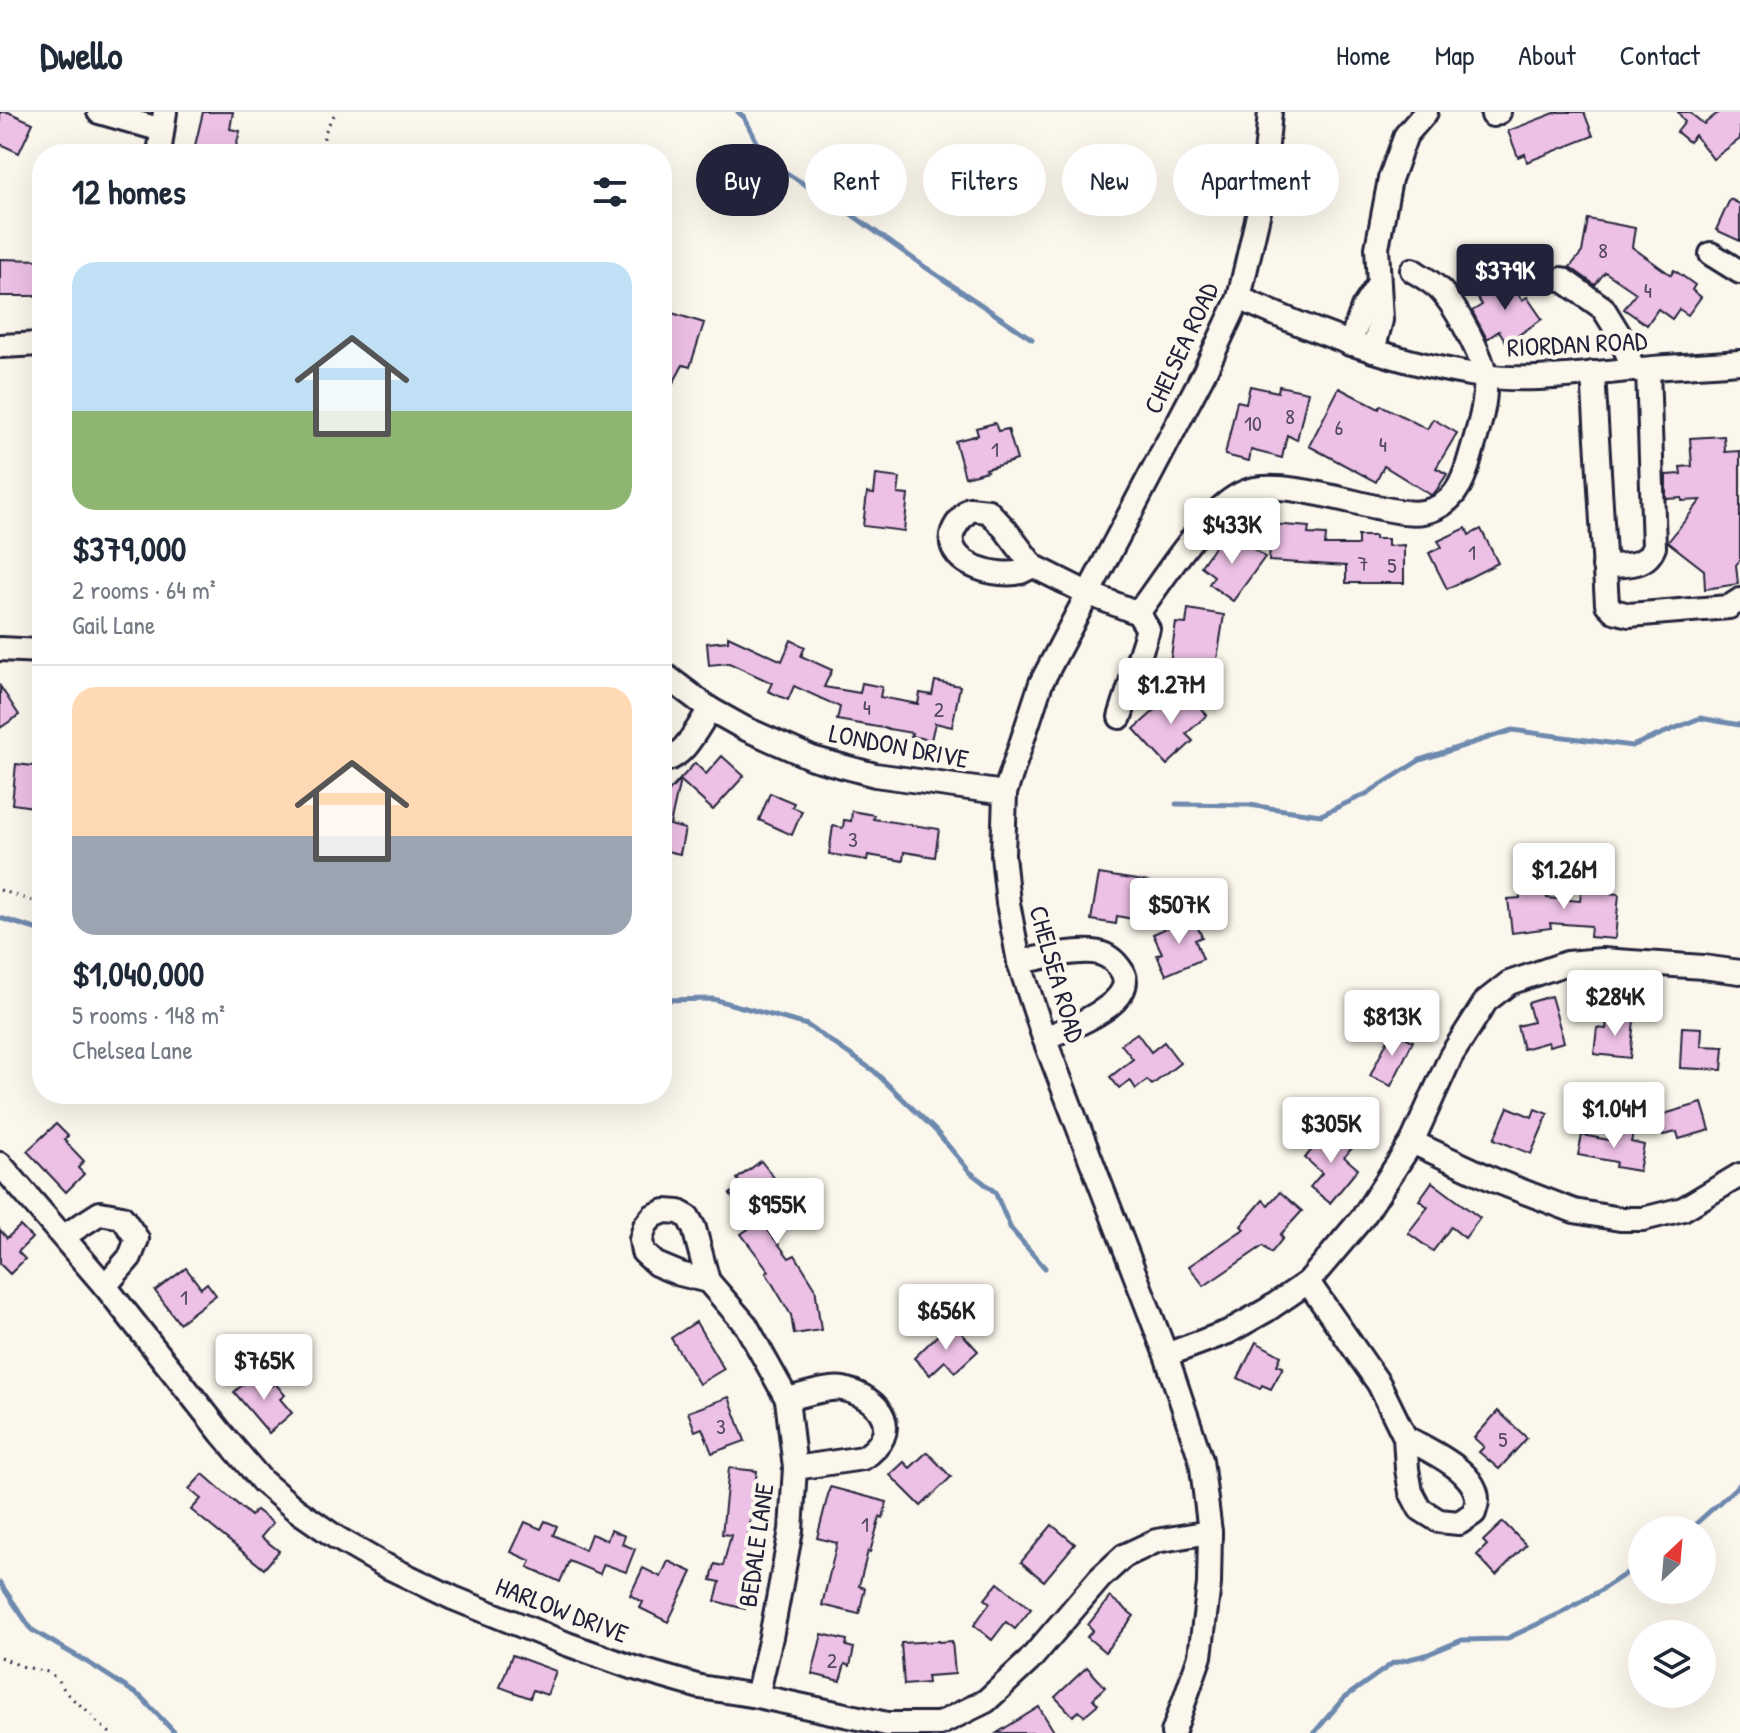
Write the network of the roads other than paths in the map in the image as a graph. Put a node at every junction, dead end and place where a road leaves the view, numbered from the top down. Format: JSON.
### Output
{"nodes":[{"id":1,"x":99,"y":112,"type":"edge"},
{"id":2,"x":1270,"y":112,"type":"edge"},
{"id":3,"x":1426,"y":112,"type":"edge"},
{"id":4,"x":164,"y":121,"type":"edge"},
{"id":5,"x":161,"y":144,"type":"edge"},
{"id":6,"x":1711,"y":254,"type":"dead end"},
{"id":7,"x":1412,"y":270,"type":"dead end"},
{"id":8,"x":1740,"y":272,"type":"edge"},
{"id":9,"x":1562,"y":279,"type":"dead end"},
{"id":10,"x":1378,"y":285,"type":"junction"},
{"id":11,"x":1239,"y":298,"type":"junction"},
{"id":12,"x":32,"y":344,"type":"edge"},
{"id":13,"x":1350,"y":344,"type":"junction"},
{"id":14,"x":0,"y":346,"type":"edge"},
{"id":15,"x":1373,"y":351,"type":"junction"},
{"id":16,"x":1740,"y":362,"type":"edge"},
{"id":17,"x":1641,"y":369,"type":"junction"},
{"id":18,"x":1593,"y":373,"type":"junction"},
{"id":19,"x":1485,"y":376,"type":"junction"},
{"id":20,"x":1033,"y":566,"type":"dead end"},
{"id":21,"x":1604,"y":566,"type":"junction"},
{"id":22,"x":1087,"y":593,"type":"junction"},
{"id":23,"x":1740,"y":600,"type":"edge"},
{"id":24,"x":1138,"y":613,"type":"junction"},
{"id":25,"x":0,"y":649,"type":"edge"},
{"id":26,"x":32,"y":651,"type":"edge"},
{"id":27,"x":672,"y":680,"type":"edge"},
{"id":28,"x":710,"y":709,"type":"junction"},
{"id":29,"x":1120,"y":717,"type":"dead end"},
{"id":30,"x":672,"y":758,"type":"edge"},
{"id":31,"x":1005,"y":793,"type":"junction"},
{"id":32,"x":1019,"y":962,"type":"junction"},
{"id":33,"x":1740,"y":972,"type":"edge"},
{"id":34,"x":1044,"y":1038,"type":"junction"},
{"id":35,"x":1412,"y":1142,"type":"junction"},
{"id":36,"x":0,"y":1164,"type":"edge"},
{"id":37,"x":1740,"y":1175,"type":"edge"},
{"id":38,"x":64,"y":1236,"type":"junction"},
{"id":39,"x":708,"y":1281,"type":"dead end"},
{"id":40,"x":1308,"y":1282,"type":"junction"},
{"id":41,"x":105,"y":1286,"type":"junction"},
{"id":42,"x":1166,"y":1355,"type":"junction"},
{"id":43,"x":787,"y":1399,"type":"junction"},
{"id":44,"x":1405,"y":1437,"type":"dead end"},
{"id":45,"x":795,"y":1468,"type":"junction"},
{"id":46,"x":1210,"y":1532,"type":"junction"},
{"id":47,"x":757,"y":1696,"type":"junction"},
{"id":48,"x":887,"y":1729,"type":"edge"},
{"id":49,"x":1173,"y":1733,"type":"edge"}],
"edges":[{"from":1,"to":4,"type":"street"},
{"from":2,"to":11,"type":"street","name":"CHELSEA ROAD"},
{"from":3,"to":10,"type":"street"},
{"from":4,"to":5,"type":"street"},
{"from":6,"to":8,"type":"street"},
{"from":7,"to":19,"type":"street"},
{"from":9,"to":17,"type":"street"},
{"from":10,"to":13,"type":"street"},
{"from":10,"to":15,"type":"street"},
{"from":11,"to":13,"type":"street","name":"RIORDAN ROAD"},
{"from":11,"to":22,"type":"street","name":"CHELSEA ROAD"},
{"from":12,"to":14,"type":"street"},
{"from":13,"to":15,"type":"street","name":"RIORDAN ROAD"},
{"from":15,"to":19,"type":"street","name":"RIORDAN ROAD"},
{"from":16,"to":17,"type":"street","name":"RIORDAN ROAD"},
{"from":17,"to":18,"type":"street","name":"RIORDAN ROAD"},
{"from":17,"to":21,"type":"street"},
{"from":18,"to":19,"type":"street","name":"RIORDAN ROAD"},
{"from":18,"to":21,"type":"street"},
{"from":19,"to":24,"type":"street"},
{"from":20,"to":22,"type":"street"},
{"from":21,"to":23,"type":"street"},
{"from":22,"to":24,"type":"street"},
{"from":22,"to":31,"type":"street","name":"CHELSEA ROAD"},
{"from":24,"to":29,"type":"street"},
{"from":25,"to":26,"type":"street"},
{"from":27,"to":28,"type":"street","name":"LONDON DRIVE"},
{"from":28,"to":30,"type":"street"},
{"from":28,"to":31,"type":"street","name":"LONDON DRIVE"},
{"from":31,"to":32,"type":"street","name":"CHELSEA ROAD"},
{"from":32,"to":34,"type":"street","name":"CHELSEA ROAD"},
{"from":32,"to":34,"type":"street"},
{"from":33,"to":35,"type":"street"},
{"from":34,"to":42,"type":"street","name":"CHELSEA ROAD"},
{"from":35,"to":37,"type":"street"},
{"from":35,"to":40,"type":"street"},
{"from":36,"to":38,"type":"street","name":"HARLOW DRIVE"},
{"from":38,"to":41,"type":"street","name":"HARLOW DRIVE"},
{"from":38,"to":41,"type":"street"},
{"from":39,"to":43,"type":"street","name":"BEDALE LANE"},
{"from":40,"to":42,"type":"street"},
{"from":40,"to":44,"type":"street"},
{"from":41,"to":47,"type":"street","name":"HARLOW DRIVE"},
{"from":42,"to":46,"type":"street","name":"CHELSEA ROAD"},
{"from":43,"to":45,"type":"street","name":"BEDALE LANE"},
{"from":43,"to":45,"type":"street"},
{"from":45,"to":47,"type":"street","name":"BEDALE LANE"},
{"from":46,"to":48,"type":"street","name":"HARLOW DRIVE"},
{"from":46,"to":49,"type":"street","name":"CHELSEA ROAD"},
{"from":47,"to":48,"type":"street","name":"HARLOW DRIVE"}]}
